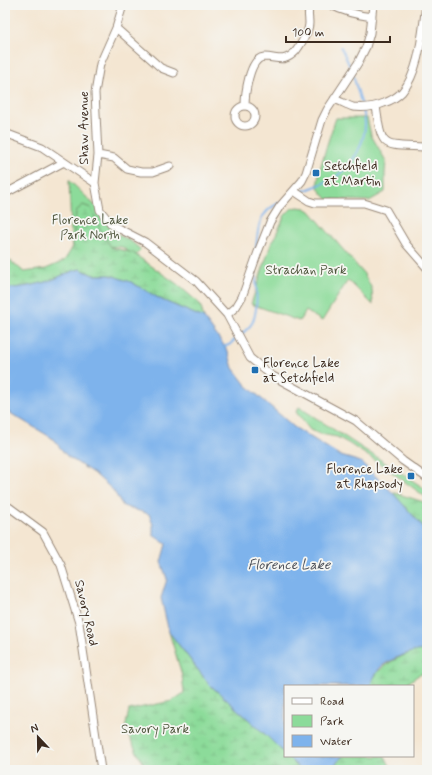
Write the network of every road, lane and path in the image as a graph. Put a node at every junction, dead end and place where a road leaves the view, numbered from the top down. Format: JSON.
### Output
{"nodes":[{"id":1,"x":123,"y":5,"type":"edge"},
{"id":2,"x":310,"y":5,"type":"edge"},
{"id":3,"x":331,"y":5,"type":"edge"},
{"id":4,"x":373,"y":5,"type":"edge"},
{"id":5,"x":426,"y":5,"type":"edge"},
{"id":6,"x":372,"y":17,"type":"junction"},
{"id":7,"x":116,"y":28,"type":"junction"},
{"id":8,"x":174,"y":74,"type":"dead end"},
{"id":9,"x":334,"y":99,"type":"junction"},
{"id":10,"x":245,"y":106,"type":"dead end"},
{"id":11,"x":376,"y":106,"type":"junction"},
{"id":12,"x":5,"y":133,"type":"edge"},
{"id":13,"x":423,"y":147,"type":"dead end"},
{"id":14,"x":98,"y":155,"type":"junction"},
{"id":15,"x":64,"y":162,"type":"junction"},
{"id":16,"x":170,"y":166,"type":"dead end"},
{"id":17,"x":95,"y":183,"type":"junction"},
{"id":18,"x":294,"y":191,"type":"junction"},
{"id":19,"x":8,"y":192,"type":"dead end"},
{"id":20,"x":427,"y":268,"type":"edge"},
{"id":21,"x":228,"y":315,"type":"junction"},
{"id":22,"x":427,"y":478,"type":"edge"},
{"id":23,"x":9,"y":507,"type":"dead end"},
{"id":24,"x":101,"y":770,"type":"edge"}],
"edges":[{"from":1,"to":7,"type":"street","name":"Shaw Avenue"},
{"from":2,"to":10,"type":"street"},
{"from":3,"to":6,"type":"street"},
{"from":4,"to":6,"type":"street"},
{"from":5,"to":11,"type":"street"},
{"from":6,"to":9,"type":"street"},
{"from":7,"to":8,"type":"street"},
{"from":7,"to":14,"type":"street","name":"Shaw Avenue"},
{"from":9,"to":11,"type":"street"},
{"from":9,"to":18,"type":"street"},
{"from":11,"to":13,"type":"street"},
{"from":12,"to":15,"type":"street"},
{"from":14,"to":16,"type":"street"},
{"from":14,"to":17,"type":"street","name":"Shaw Avenue"},
{"from":15,"to":17,"type":"street"},
{"from":15,"to":19,"type":"street"},
{"from":17,"to":21,"type":"street","name":"Shaw Avenue"},
{"from":18,"to":20,"type":"street"},
{"from":18,"to":21,"type":"street"},
{"from":21,"to":22,"type":"street","name":"Shaw Avenue"},
{"from":23,"to":24,"type":"street","name":"Savory Road"}]}
